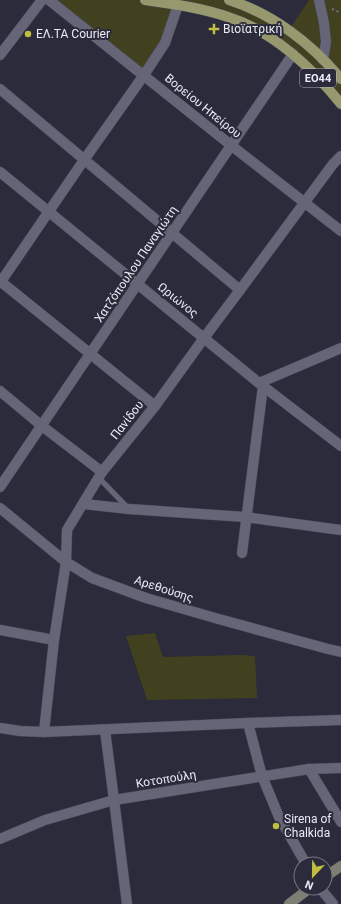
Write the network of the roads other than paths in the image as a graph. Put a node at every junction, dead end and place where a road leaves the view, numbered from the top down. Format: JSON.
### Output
{"nodes":[{"id":1,"x":42,"y":0,"type":"edge"},
{"id":2,"x":49,"y":0,"type":"edge"},
{"id":3,"x":145,"y":0,"type":"edge"},
{"id":4,"x":229,"y":0,"type":"edge"},
{"id":5,"x":319,"y":0,"type":"edge"},
{"id":6,"x":178,"y":5,"type":"junction"},
{"id":7,"x":293,"y":54,"type":"junction"},
{"id":8,"x":0,"y":55,"type":"edge"},
{"id":9,"x":323,"y":60,"type":"junction"},
{"id":10,"x":144,"y":75,"type":"junction"},
{"id":11,"x":341,"y":80,"type":"edge"},
{"id":12,"x":0,"y":89,"type":"edge"},
{"id":13,"x":341,"y":104,"type":"edge"},
{"id":14,"x":232,"y":146,"type":"junction"},
{"id":15,"x":341,"y":156,"type":"edge"},
{"id":16,"x":84,"y":160,"type":"junction"},
{"id":17,"x":0,"y":172,"type":"edge"},
{"id":18,"x":304,"y":203,"type":"junction"},
{"id":19,"x":49,"y":212,"type":"junction"},
{"id":20,"x":341,"y":232,"type":"edge"},
{"id":21,"x":172,"y":234,"type":"junction"},
{"id":22,"x":0,"y":282,"type":"edge"},
{"id":23,"x":138,"y":284,"type":"junction"},
{"id":24,"x":240,"y":290,"type":"junction"},
{"id":25,"x":204,"y":338,"type":"junction"},
{"id":26,"x":341,"y":348,"type":"edge"},
{"id":27,"x":91,"y":354,"type":"junction"},
{"id":28,"x":261,"y":385,"type":"junction"},
{"id":29,"x":0,"y":391,"type":"edge"},
{"id":30,"x":155,"y":406,"type":"junction"},
{"id":31,"x":42,"y":426,"type":"junction"},
{"id":32,"x":341,"y":446,"type":"edge"},
{"id":33,"x":101,"y":475,"type":"junction"},
{"id":34,"x":0,"y":488,"type":"edge"},
{"id":35,"x":84,"y":504,"type":"junction"},
{"id":36,"x":0,"y":508,"type":"edge"},
{"id":37,"x":129,"y":509,"type":"junction"},
{"id":38,"x":245,"y":517,"type":"junction"},
{"id":39,"x":341,"y":530,"type":"edge"},
{"id":40,"x":242,"y":553,"type":"dead end"},
{"id":41,"x":66,"y":562,"type":"junction"},
{"id":42,"x":0,"y":630,"type":"edge"},
{"id":43,"x":54,"y":640,"type":"junction"},
{"id":44,"x":341,"y":652,"type":"edge"},
{"id":45,"x":341,"y":720,"type":"edge"},
{"id":46,"x":248,"y":723,"type":"junction"},
{"id":47,"x":0,"y":728,"type":"edge"},
{"id":48,"x":105,"y":730,"type":"junction"},
{"id":49,"x":44,"y":732,"type":"junction"},
{"id":50,"x":341,"y":768,"type":"edge"},
{"id":51,"x":309,"y":769,"type":"junction"},
{"id":52,"x":262,"y":776,"type":"junction"},
{"id":53,"x":114,"y":800,"type":"junction"},
{"id":54,"x":341,"y":822,"type":"edge"},
{"id":55,"x":0,"y":839,"type":"edge"},
{"id":56,"x":301,"y":856,"type":"edge"},
{"id":57,"x":299,"y":896,"type":"edge"},
{"id":58,"x":326,"y":896,"type":"edge"},
{"id":59,"x":127,"y":904,"type":"edge"},
{"id":60,"x":288,"y":904,"type":"edge"},
{"id":61,"x":333,"y":904,"type":"edge"}],
"edges":[{"from":1,"to":8,"type":"street"},
{"from":2,"to":10,"type":"street","name":"Βορείου Ηπείρου"},
{"from":3,"to":6,"type":"main road","number":"ΕΟ44"},
{"from":4,"to":9,"type":"main road","number":"ΕΟ44"},
{"from":5,"to":9,"type":"street"},
{"from":6,"to":7,"type":"main road","number":"ΕΟ44"},
{"from":6,"to":10,"type":"street"},
{"from":7,"to":13,"type":"main road","number":"ΕΟ44"},
{"from":7,"to":14,"type":"street","name":"Χατζόπουλου Παναγιώτη"},
{"from":9,"to":11,"type":"main road","number":"ΕΟ44"},
{"from":10,"to":14,"type":"street","name":"Βορείου Ηπείρου"},
{"from":10,"to":16,"type":"street"},
{"from":12,"to":16,"type":"street"},
{"from":14,"to":18,"type":"street","name":"Βορείου Ηπείρου"},
{"from":14,"to":21,"type":"street","name":"Χατζόπουλου Παναγιώτη"},
{"from":15,"to":18,"type":"street","name":"Πανίδου"},
{"from":16,"to":19,"type":"street"},
{"from":16,"to":21,"type":"street"},
{"from":17,"to":19,"type":"street","name":"Ωριώνος"},
{"from":18,"to":20,"type":"street","name":"Βορείου Ηπείρου"},
{"from":18,"to":24,"type":"street","name":"Πανίδου"},
{"from":19,"to":22,"type":"street"},
{"from":19,"to":23,"type":"street","name":"Ωριώνος"},
{"from":21,"to":23,"type":"street","name":"Χατζόπουλου Παναγιώτη"},
{"from":21,"to":24,"type":"street"},
{"from":22,"to":27,"type":"street"},
{"from":23,"to":25,"type":"street","name":"Ωριώνος"},
{"from":23,"to":27,"type":"street","name":"Χατζόπουλου Παναγιώτη"},
{"from":24,"to":25,"type":"street","name":"Πανίδου"},
{"from":25,"to":28,"type":"street","name":"Ωριώνος"},
{"from":25,"to":30,"type":"street","name":"Πανίδου"},
{"from":26,"to":28,"type":"street"},
{"from":27,"to":30,"type":"street"},
{"from":27,"to":31,"type":"street","name":"Χατζόπουλου Παναγιώτη"},
{"from":28,"to":32,"type":"street","name":"Ωριώνος"},
{"from":28,"to":38,"type":"street"},
{"from":29,"to":31,"type":"street"},
{"from":30,"to":33,"type":"street","name":"Πανίδου"},
{"from":31,"to":33,"type":"street"},
{"from":31,"to":34,"type":"street","name":"Χατζόπουλου Παναγιώτη"},
{"from":33,"to":35,"type":"street","name":"Πανίδου"},
{"from":33,"to":37,"type":"lane"},
{"from":35,"to":37,"type":"street"},
{"from":35,"to":41,"type":"street","name":"Πανίδου"},
{"from":36,"to":41,"type":"street","name":"Αρεθούσης"},
{"from":37,"to":38,"type":"street"},
{"from":38,"to":39,"type":"street"},
{"from":38,"to":40,"type":"street"},
{"from":41,"to":43,"type":"street","name":"Πανίδου"},
{"from":41,"to":44,"type":"street","name":"Αρεθούσης"},
{"from":42,"to":43,"type":"street"},
{"from":43,"to":49,"type":"street","name":"Πανίδου"},
{"from":45,"to":46,"type":"street"},
{"from":46,"to":48,"type":"street"},
{"from":46,"to":52,"type":"street"},
{"from":47,"to":49,"type":"street"},
{"from":48,"to":49,"type":"street"},
{"from":48,"to":53,"type":"street"},
{"from":50,"to":51,"type":"street","name":"Κοτοπούλη"},
{"from":51,"to":52,"type":"street","name":"Κοτοπούλη"},
{"from":51,"to":54,"type":"street"},
{"from":52,"to":53,"type":"street","name":"Κοτοπούλη"},
{"from":52,"to":56,"type":"street"},
{"from":53,"to":55,"type":"street","name":"Κοτοπούλη"},
{"from":53,"to":59,"type":"street"},
{"from":57,"to":60,"type":"main road"},
{"from":58,"to":61,"type":"street"}]}
